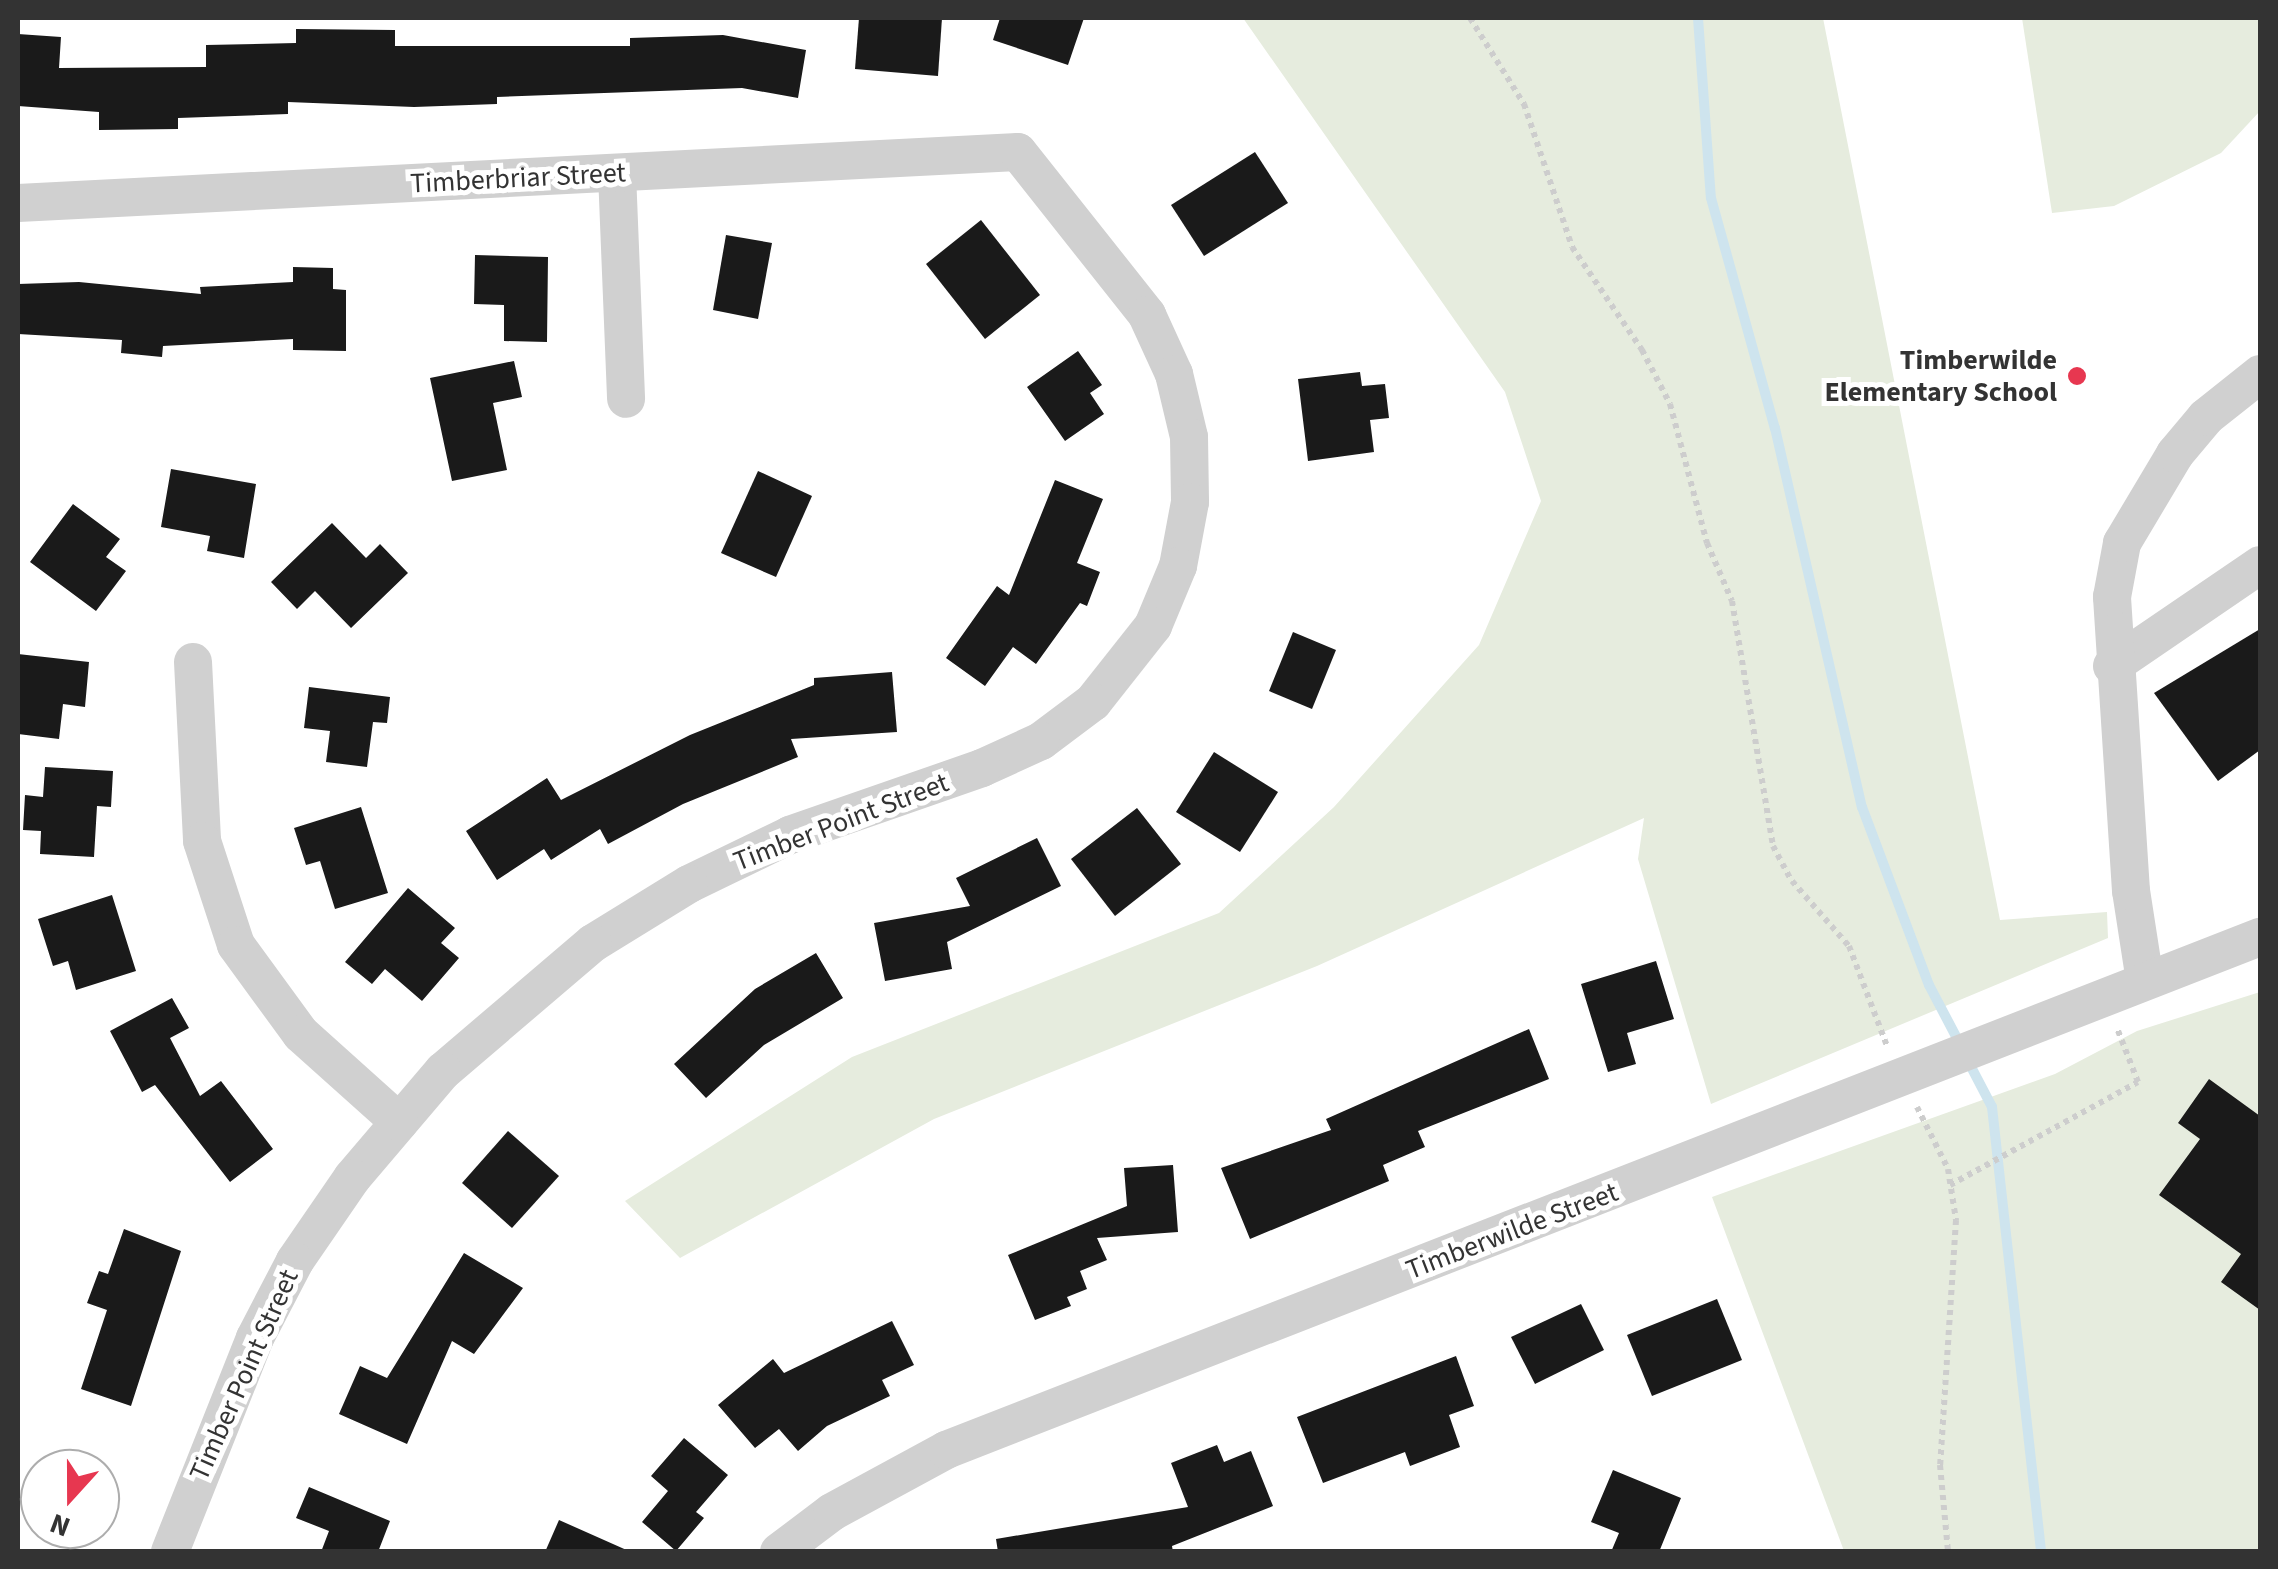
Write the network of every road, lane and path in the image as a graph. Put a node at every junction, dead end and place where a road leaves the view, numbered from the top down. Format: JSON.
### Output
{"nodes":[{"id":1,"x":1470,"y":18,"type":"edge"},
{"id":2,"x":1018,"y":152,"type":"joint"},
{"id":3,"x":617,"y":173,"type":"junction"},
{"id":4,"x":18,"y":203,"type":"edge"},
{"id":5,"x":2260,"y":374,"type":"edge"},
{"id":6,"x":626,"y":398,"type":"dead end"},
{"id":7,"x":2260,"y":565,"type":"edge"},
{"id":8,"x":193,"y":662,"type":"dead end"},
{"id":9,"x":2112,"y":666,"type":"junction"},
{"id":10,"x":2260,"y":937,"type":"edge"},
{"id":11,"x":2145,"y":981,"type":"junction"},
{"id":12,"x":2106,"y":999,"type":"junction"},
{"id":13,"x":1878,"y":1025,"type":"dead end"},
{"id":14,"x":1915,"y":1104,"type":"dead end"},
{"id":15,"x":398,"y":1122,"type":"junction"},
{"id":16,"x":1950,"y":1185,"type":"junction"},
{"id":17,"x":170,"y":1552,"type":"edge"},
{"id":18,"x":778,"y":1552,"type":"edge"},
{"id":19,"x":1948,"y":1552,"type":"edge"}],
"edges":[{"from":1,"to":13,"type":"path"},
{"from":2,"to":3,"type":"street","name":"Timberbriar Street"},
{"from":2,"to":15,"type":"street","name":"Timber Point Street"},
{"from":3,"to":4,"type":"street","name":"Timberbriar Street"},
{"from":3,"to":6,"type":"street"},
{"from":5,"to":9,"type":"street"},
{"from":7,"to":9,"type":"street"},
{"from":8,"to":15,"type":"street"},
{"from":9,"to":11,"type":"street"},
{"from":10,"to":11,"type":"street","name":"Timberwilde Street"},
{"from":11,"to":12,"type":"street","name":"Timberwilde Street"},
{"from":12,"to":16,"type":"path"},
{"from":12,"to":18,"type":"street","name":"Timberwilde Street"},
{"from":14,"to":16,"type":"path"},
{"from":15,"to":17,"type":"street","name":"Timber Point Street"},
{"from":16,"to":19,"type":"path"}]}
